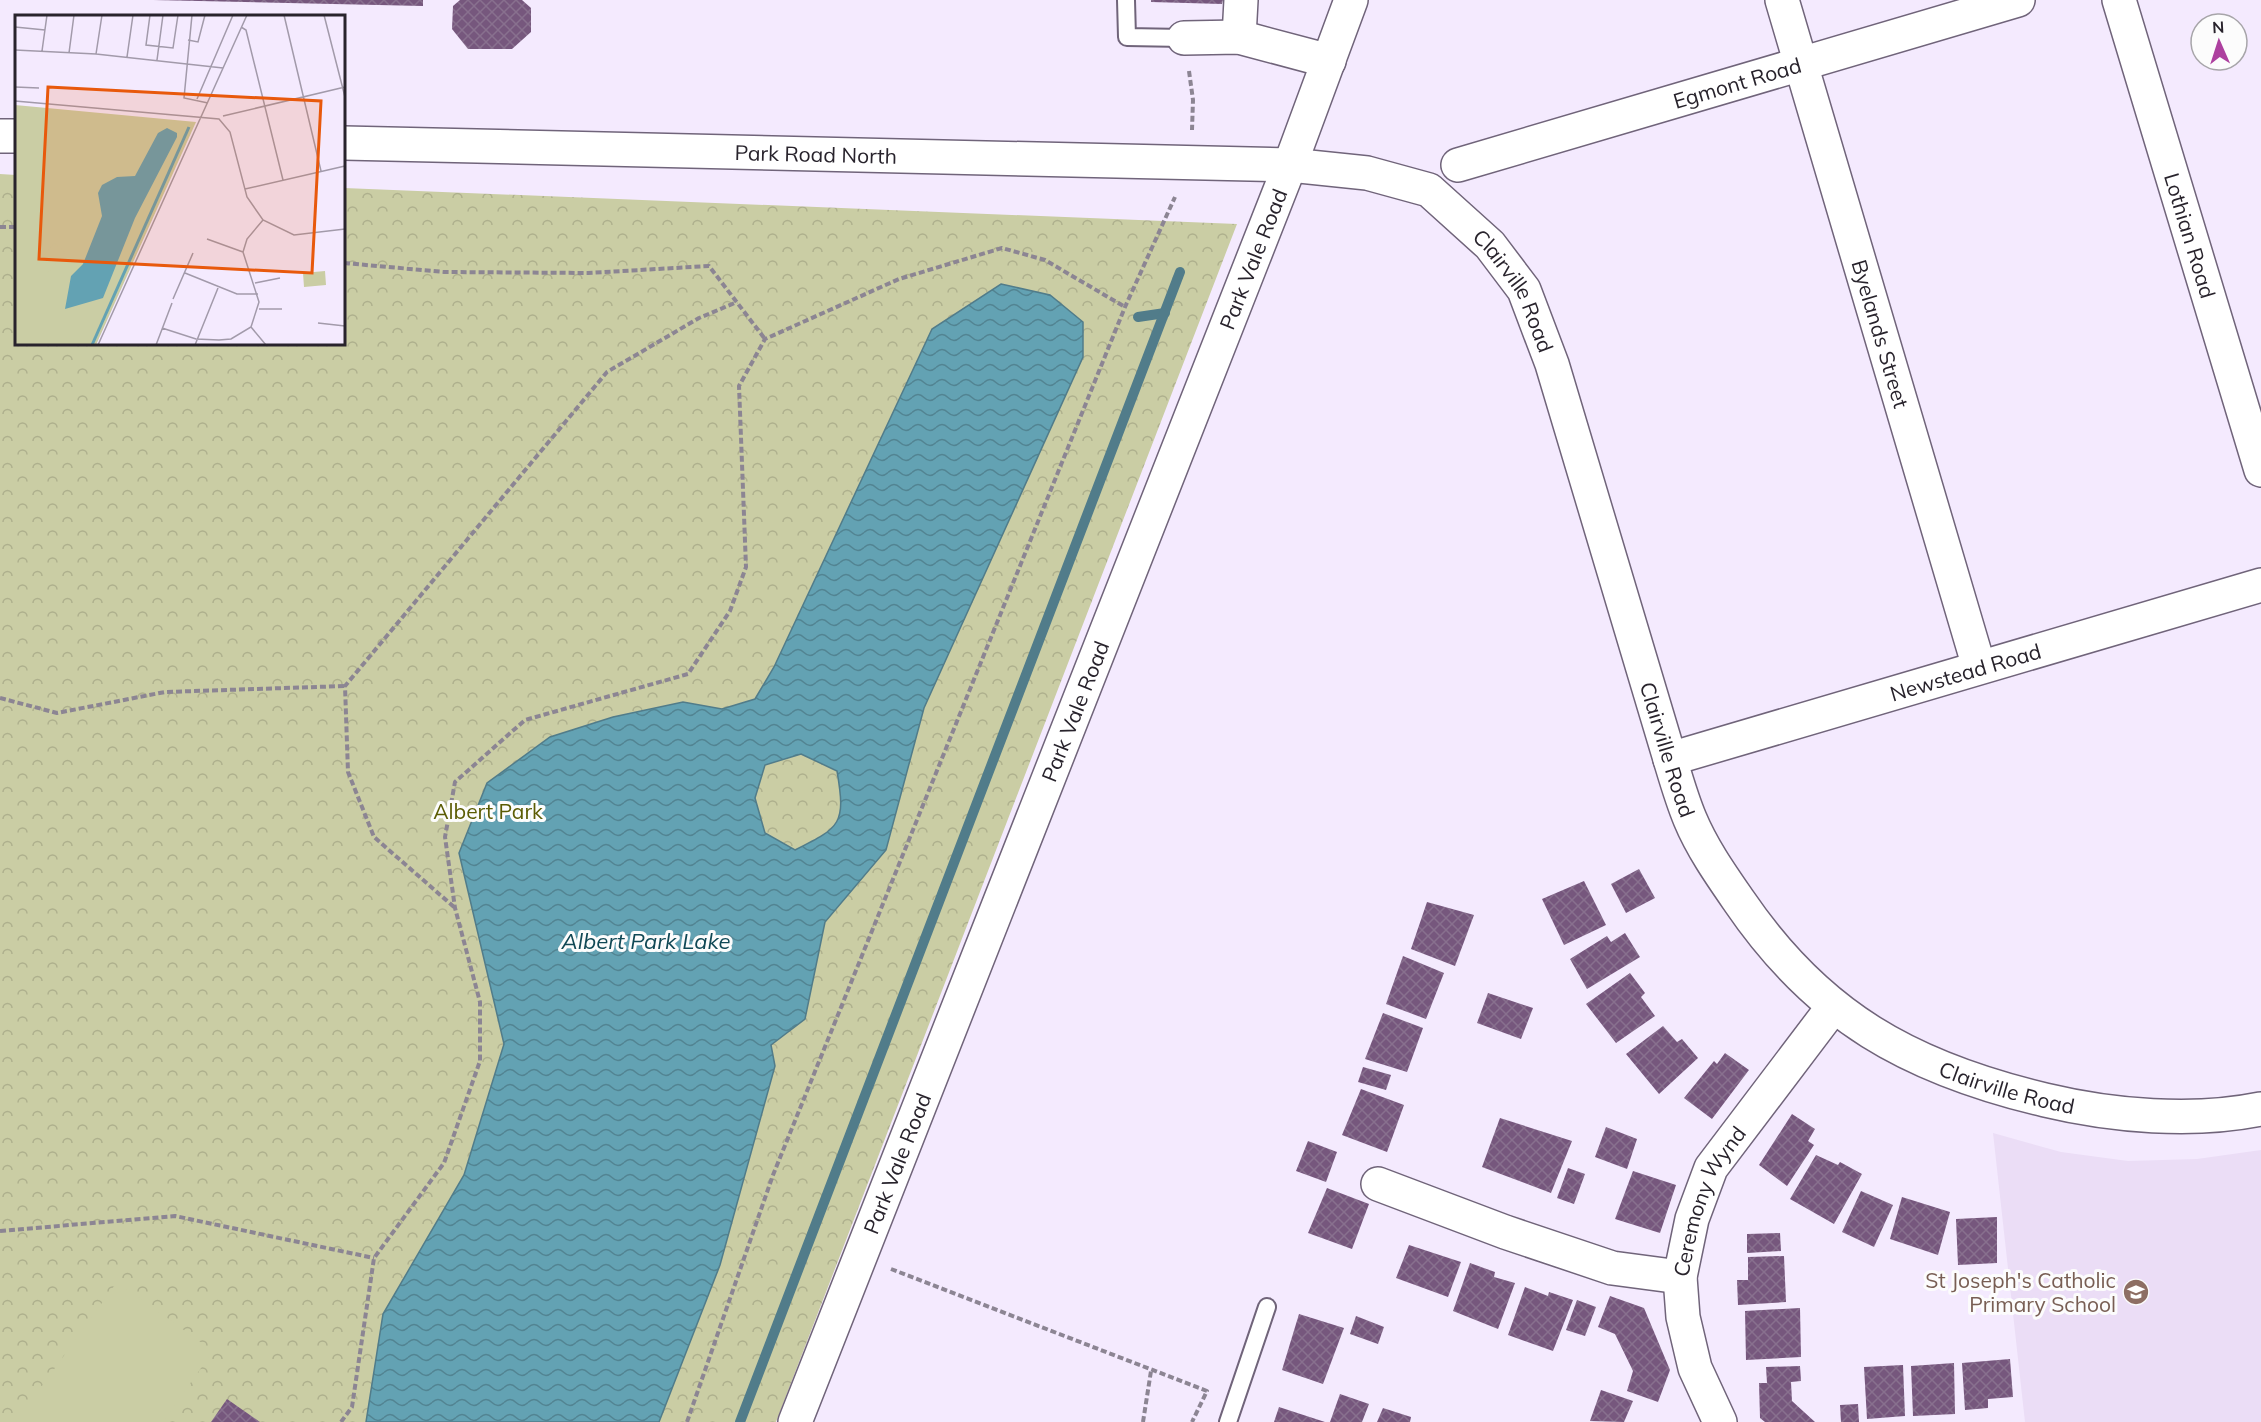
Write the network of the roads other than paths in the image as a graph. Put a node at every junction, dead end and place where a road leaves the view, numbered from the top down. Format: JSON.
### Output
{"nodes":[{"id":1,"x":1126,"y":0,"type":"edge"},
{"id":2,"x":1241,"y":0,"type":"edge"},
{"id":3,"x":1352,"y":0,"type":"edge"},
{"id":4,"x":1782,"y":0,"type":"edge"},
{"id":5,"x":2018,"y":0,"type":"edge"},
{"id":6,"x":2119,"y":0,"type":"edge"},
{"id":7,"x":1239,"y":37,"type":"junction"},
{"id":8,"x":1184,"y":38,"type":"joint"},
{"id":9,"x":1329,"y":60,"type":"junction"},
{"id":10,"x":1801,"y":65,"type":"junction"},
{"id":11,"x":345,"y":143,"type":"edge"},
{"id":12,"x":1290,"y":165,"type":"junction"},
{"id":13,"x":1458,"y":165,"type":"dead end"},
{"id":14,"x":2261,"y":470,"type":"edge"},
{"id":15,"x":2261,"y":585,"type":"edge"},
{"id":16,"x":1979,"y":668,"type":"junction"},
{"id":17,"x":1670,"y":759,"type":"junction"},
{"id":18,"x":1833,"y":1007,"type":"junction"},
{"id":19,"x":2261,"y":1109,"type":"edge"},
{"id":20,"x":1378,"y":1184,"type":"dead end"},
{"id":21,"x":1680,"y":1277,"type":"junction"},
{"id":22,"x":1267,"y":1307,"type":"dead end"},
{"id":23,"x":795,"y":1422,"type":"edge"},
{"id":24,"x":1228,"y":1422,"type":"edge"},
{"id":25,"x":1720,"y":1422,"type":"edge"}],
"edges":[{"from":1,"to":8,"type":"lane"},
{"from":2,"to":7,"type":"street"},
{"from":3,"to":9,"type":"street","name":"Park Vale Road"},
{"from":4,"to":10,"type":"street","name":"Byelands Street"},
{"from":5,"to":10,"type":"street","name":"Egmont Road"},
{"from":6,"to":14,"type":"street","name":"Lothian Road"},
{"from":7,"to":8,"type":"street"},
{"from":7,"to":9,"type":"street"},
{"from":9,"to":12,"type":"street","name":"Park Vale Road"},
{"from":10,"to":13,"type":"street","name":"Egmont Road"},
{"from":10,"to":16,"type":"street","name":"Byelands Street"},
{"from":11,"to":12,"type":"street","name":"Park Road North"},
{"from":12,"to":17,"type":"street","name":"Clairville Road"},
{"from":12,"to":23,"type":"street","name":"Park Vale Road"},
{"from":15,"to":16,"type":"street","name":"Newstead Road"},
{"from":16,"to":17,"type":"street","name":"Newstead Road"},
{"from":17,"to":18,"type":"street","name":"Clairville Road"},
{"from":18,"to":19,"type":"street","name":"Clairville Road"},
{"from":18,"to":21,"type":"street","name":"Ceremony Wynd"},
{"from":20,"to":21,"type":"street"},
{"from":21,"to":25,"type":"street","name":"Ceremony Wynd"},
{"from":22,"to":24,"type":"lane"}]}
